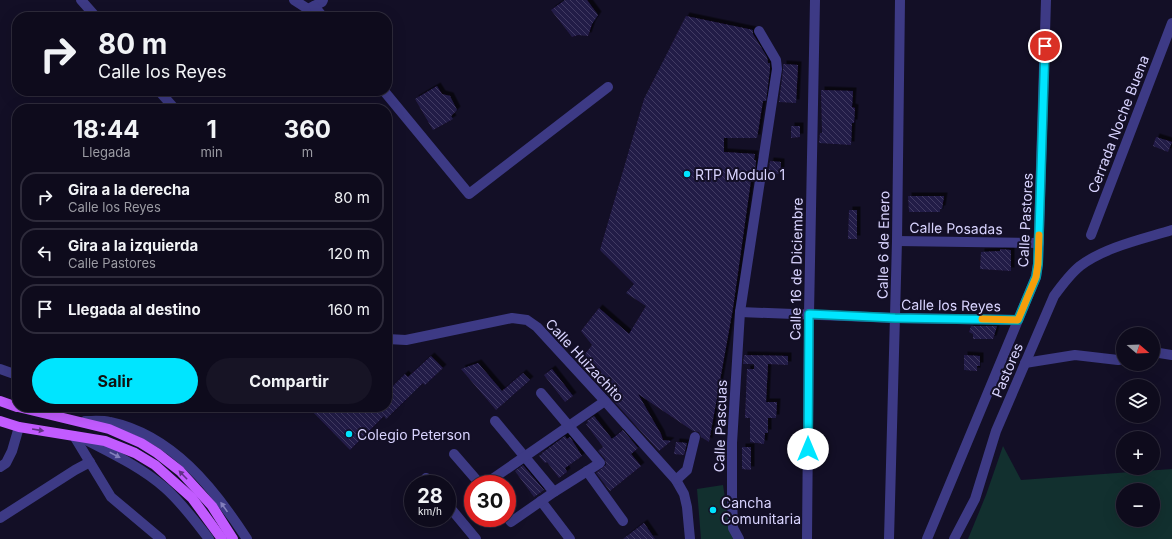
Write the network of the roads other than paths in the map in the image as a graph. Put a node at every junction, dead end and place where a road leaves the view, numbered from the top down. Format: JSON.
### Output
{"nodes":[{"id":1,"x":81,"y":0,"type":"edge"},
{"id":2,"x":294,"y":0,"type":"edge"},
{"id":3,"x":323,"y":0,"type":"edge"},
{"id":4,"x":815,"y":0,"type":"edge"},
{"id":5,"x":900,"y":0,"type":"edge"},
{"id":6,"x":1046,"y":0,"type":"edge"},
{"id":7,"x":314,"y":6,"type":"junction"},
{"id":8,"x":92,"y":12,"type":"edge"},
{"id":9,"x":319,"y":12,"type":"edge"},
{"id":10,"x":1172,"y":23,"type":"edge"},
{"id":11,"x":759,"y":31,"type":"dead end"},
{"id":12,"x":608,"y":87,"type":"dead end"},
{"id":13,"x":163,"y":96,"type":"edge"},
{"id":14,"x":388,"y":96,"type":"edge"},
{"id":15,"x":171,"y":104,"type":"edge"},
{"id":16,"x":1172,"y":230,"type":"edge"},
{"id":17,"x":1090,"y":235,"type":"dead end"},
{"id":18,"x":898,"y":241,"type":"junction"},
{"id":19,"x":1039,"y":243,"type":"junction"},
{"id":20,"x":740,"y":312,"type":"junction"},
{"id":21,"x":809,"y":314,"type":"junction"},
{"id":22,"x":895,"y":318,"type":"junction"},
{"id":23,"x":1018,"y":320,"type":"junction"},
{"id":24,"x":392,"y":339,"type":"edge"},
{"id":25,"x":1160,"y":353,"type":"edge"},
{"id":26,"x":1172,"y":355,"type":"edge"},
{"id":27,"x":1116,"y":360,"type":"edge"},
{"id":28,"x":1025,"y":363,"type":"junction"},
{"id":29,"x":0,"y":369,"type":"edge"},
{"id":30,"x":12,"y":373,"type":"edge"},
{"id":31,"x":541,"y":393,"type":"dead end"},
{"id":32,"x":0,"y":401,"type":"edge"},
{"id":33,"x":605,"y":401,"type":"junction"},
{"id":34,"x":12,"y":405,"type":"edge"},
{"id":35,"x":50,"y":412,"type":"edge"},
{"id":36,"x":0,"y":421,"type":"edge"},
{"id":37,"x":77,"y":421,"type":"junction"},
{"id":38,"x":495,"y":421,"type":"dead end"},
{"id":39,"x":569,"y":426,"type":"junction"},
{"id":40,"x":19,"y":427,"type":"junction"},
{"id":41,"x":77,"y":436,"type":"junction"},
{"id":42,"x":695,"y":437,"type":"dead end"},
{"id":43,"x":454,"y":454,"type":"dead end"},
{"id":44,"x":524,"y":456,"type":"junction"},
{"id":45,"x":90,"y":462,"type":"junction"},
{"id":46,"x":0,"y":467,"type":"edge"},
{"id":47,"x":587,"y":471,"type":"junction"},
{"id":48,"x":472,"y":475,"type":"edge"},
{"id":49,"x":497,"y":475,"type":"edge"},
{"id":50,"x":676,"y":480,"type":"junction"},
{"id":51,"x":554,"y":492,"type":"junction"},
{"id":52,"x":541,"y":501,"type":"junction"},
{"id":53,"x":456,"y":515,"type":"edge"},
{"id":54,"x":516,"y":516,"type":"edge"},
{"id":55,"x":0,"y":518,"type":"edge"},
{"id":56,"x":624,"y":521,"type":"dead end"},
{"id":57,"x":160,"y":539,"type":"edge"},
{"id":58,"x":209,"y":539,"type":"edge"},
{"id":59,"x":222,"y":539,"type":"edge"},
{"id":60,"x":233,"y":539,"type":"edge"},
{"id":61,"x":247,"y":539,"type":"edge"},
{"id":62,"x":476,"y":539,"type":"edge"},
{"id":63,"x":570,"y":539,"type":"edge"},
{"id":64,"x":690,"y":539,"type":"edge"},
{"id":65,"x":739,"y":539,"type":"edge"},
{"id":66,"x":807,"y":539,"type":"edge"},
{"id":67,"x":889,"y":539,"type":"edge"},
{"id":68,"x":927,"y":539,"type":"edge"},
{"id":69,"x":954,"y":539,"type":"edge"}],
"edges":[{"from":1,"to":8,"type":"street"},
{"from":2,"to":7,"type":"street"},
{"from":3,"to":7,"type":"street"},
{"from":4,"to":21,"type":"street","name":"Calle 16 de Diciembre"},
{"from":5,"to":18,"type":"street","name":"Calle 6 de Enero"},
{"from":6,"to":19,"type":"street","name":"Calle Pastores"},
{"from":7,"to":9,"type":"street"},
{"from":10,"to":17,"type":"street","name":"Cerrada Noche Buena"},
{"from":11,"to":20,"type":"street","name":"Calle Pascuas"},
{"from":12,"to":14,"type":"street"},
{"from":13,"to":15,"type":"street"},
{"from":16,"to":28,"type":"street","name":"Pastores"},
{"from":18,"to":19,"type":"street","name":"Calle Posadas"},
{"from":18,"to":22,"type":"street","name":"Calle 6 de Enero"},
{"from":19,"to":23,"type":"street","name":"Calle Pastores"},
{"from":20,"to":21,"type":"street","name":"Calle los Reyes"},
{"from":20,"to":65,"type":"street","name":"Calle Pascuas"},
{"from":21,"to":22,"type":"street","name":"Calle los Reyes"},
{"from":21,"to":66,"type":"street","name":"Calle 16 de Diciembre"},
{"from":22,"to":23,"type":"street","name":"Calle los Reyes"},
{"from":22,"to":67,"type":"street","name":"Calle 6 de Enero"},
{"from":23,"to":68,"type":"street","name":"Calle Pastores"},
{"from":24,"to":33,"type":"street","name":"Calle Huizachito"},
{"from":25,"to":26,"type":"street"},
{"from":27,"to":28,"type":"street"},
{"from":28,"to":69,"type":"street","name":"Pastores"},
{"from":29,"to":30,"type":"street"},
{"from":31,"to":39,"type":"street"},
{"from":32,"to":34,"type":"main road"},
{"from":33,"to":39,"type":"street"},
{"from":33,"to":50,"type":"street","name":"Calle Huizachito"},
{"from":35,"to":37,"type":"main road"},
{"from":36,"to":40,"type":"main road"},
{"from":60,"to":37,"type":"main road","one_way":true},
{"from":61,"to":37,"type":"street","one_way":true},
{"from":38,"to":44,"type":"street"},
{"from":39,"to":44,"type":"street"},
{"from":39,"to":47,"type":"street"},
{"from":40,"to":41,"type":"main road","one_way":true},
{"from":40,"to":46,"type":"street"},
{"from":41,"to":45,"type":"street"},
{"from":41,"to":58,"type":"street","one_way":true},
{"from":41,"to":59,"type":"main road"},
{"from":42,"to":50,"type":"street"},
{"from":43,"to":48,"type":"street"},
{"from":44,"to":49,"type":"street"},
{"from":44,"to":51,"type":"street"},
{"from":45,"to":55,"type":"street"},
{"from":45,"to":57,"type":"street"},
{"from":47,"to":51,"type":"street"},
{"from":47,"to":56,"type":"street"},
{"from":50,"to":64,"type":"street","name":"Calle Huizachito"},
{"from":51,"to":52,"type":"street"},
{"from":52,"to":54,"type":"street"},
{"from":52,"to":63,"type":"street"},
{"from":53,"to":62,"type":"street"}]}
